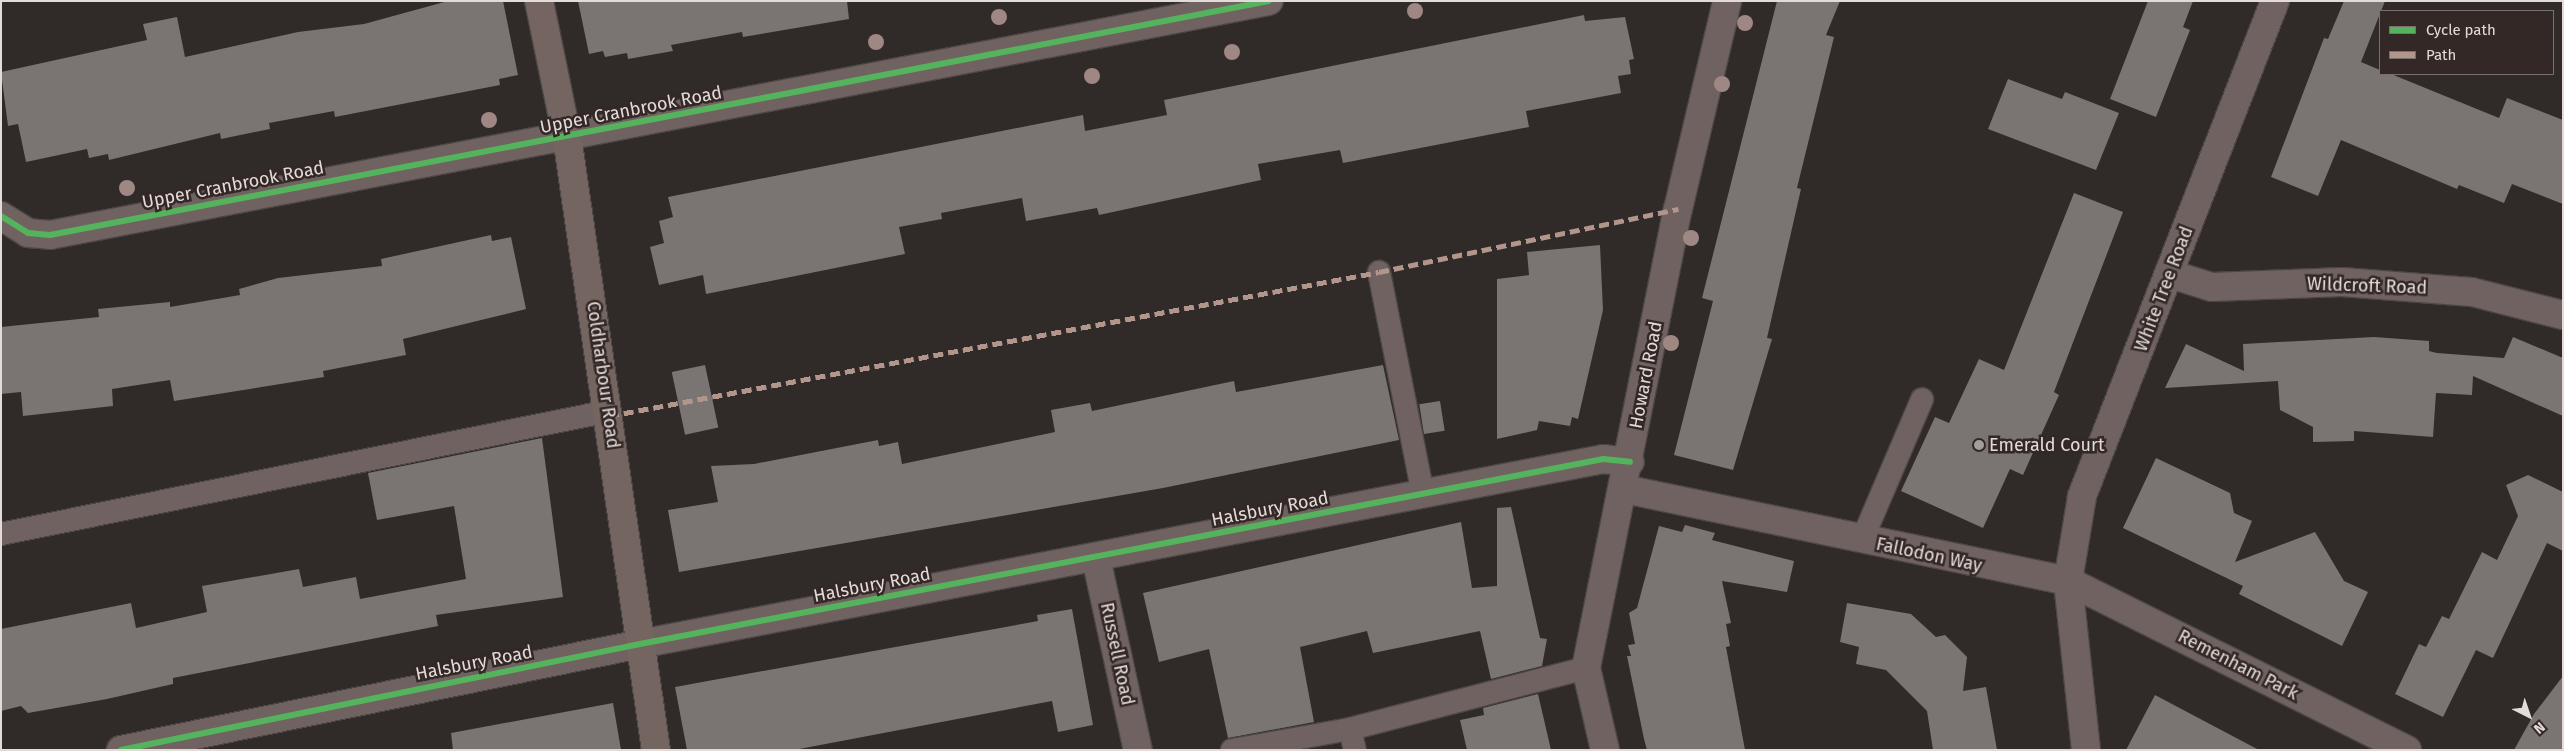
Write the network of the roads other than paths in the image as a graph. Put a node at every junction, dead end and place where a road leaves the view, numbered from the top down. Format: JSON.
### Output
{"nodes":[{"id":1,"x":539,"y":1,"type":"edge"},
{"id":2,"x":1269,"y":1,"type":"edge"},
{"id":3,"x":1727,"y":1,"type":"edge"},
{"id":4,"x":2275,"y":1,"type":"edge"},
{"id":5,"x":568,"y":137,"type":"junction"},
{"id":6,"x":1,"y":216,"type":"edge"},
{"id":7,"x":1379,"y":272,"type":"dead end"},
{"id":8,"x":2170,"y":274,"type":"junction"},
{"id":9,"x":2563,"y":315,"type":"edge"},
{"id":10,"x":1922,"y":399,"type":"dead end"},
{"id":11,"x":609,"y":411,"type":"junction"},
{"id":12,"x":1630,"y":462,"type":"junction"},
{"id":13,"x":1624,"y":489,"type":"junction"},
{"id":14,"x":1423,"y":494,"type":"junction"},
{"id":15,"x":1,"y":534,"type":"edge"},
{"id":16,"x":1862,"y":540,"type":"junction"},
{"id":17,"x":1096,"y":558,"type":"junction"},
{"id":18,"x":2068,"y":581,"type":"junction"},
{"id":19,"x":640,"y":644,"type":"junction"},
{"id":20,"x":1586,"y":668,"type":"junction"},
{"id":21,"x":1353,"y":739,"type":"edge"},
{"id":22,"x":121,"y":750,"type":"edge"},
{"id":23,"x":656,"y":750,"type":"edge"},
{"id":24,"x":1138,"y":750,"type":"edge"},
{"id":25,"x":1232,"y":750,"type":"edge"},
{"id":26,"x":1605,"y":750,"type":"edge"},
{"id":27,"x":2086,"y":750,"type":"edge"},
{"id":28,"x":2407,"y":750,"type":"edge"}],
"edges":[{"from":1,"to":5,"type":"main road","name":"Coldharbour Road"},
{"from":2,"to":5,"type":"street","name":"Upper Cranbrook Road"},
{"from":3,"to":12,"type":"street","name":"Howard Road"},
{"from":4,"to":8,"type":"street","name":"White Tree Road"},
{"from":5,"to":6,"type":"street","name":"Upper Cranbrook Road"},
{"from":5,"to":11,"type":"main road","name":"Coldharbour Road"},
{"from":7,"to":14,"type":"lane"},
{"from":8,"to":9,"type":"street","name":"Wildcroft Road"},
{"from":8,"to":18,"type":"street","name":"White Tree Road"},
{"from":10,"to":16,"type":"lane"},
{"from":11,"to":15,"type":"lane"},
{"from":11,"to":19,"type":"main road","name":"Coldharbour Road"},
{"from":12,"to":13,"type":"street","name":"Howard Road"},
{"from":12,"to":14,"type":"street","name":"Halsbury Road"},
{"from":13,"to":16,"type":"street","name":"Fallodon Way"},
{"from":13,"to":20,"type":"street","name":"Howard Road"},
{"from":14,"to":17,"type":"street","name":"Halsbury Road"},
{"from":16,"to":18,"type":"street","name":"Fallodon Way"},
{"from":17,"to":19,"type":"street","name":"Halsbury Road"},
{"from":17,"to":24,"type":"street","name":"Russell Road"},
{"from":18,"to":27,"type":"street"},
{"from":18,"to":28,"type":"street","name":"Remenham Park"},
{"from":19,"to":22,"type":"street","name":"Halsbury Road"},
{"from":19,"to":23,"type":"main road","name":"Coldharbour Road"},
{"from":20,"to":21,"type":"lane"},
{"from":20,"to":26,"type":"street","name":"Howard Road"},
{"from":21,"to":25,"type":"lane"}]}
